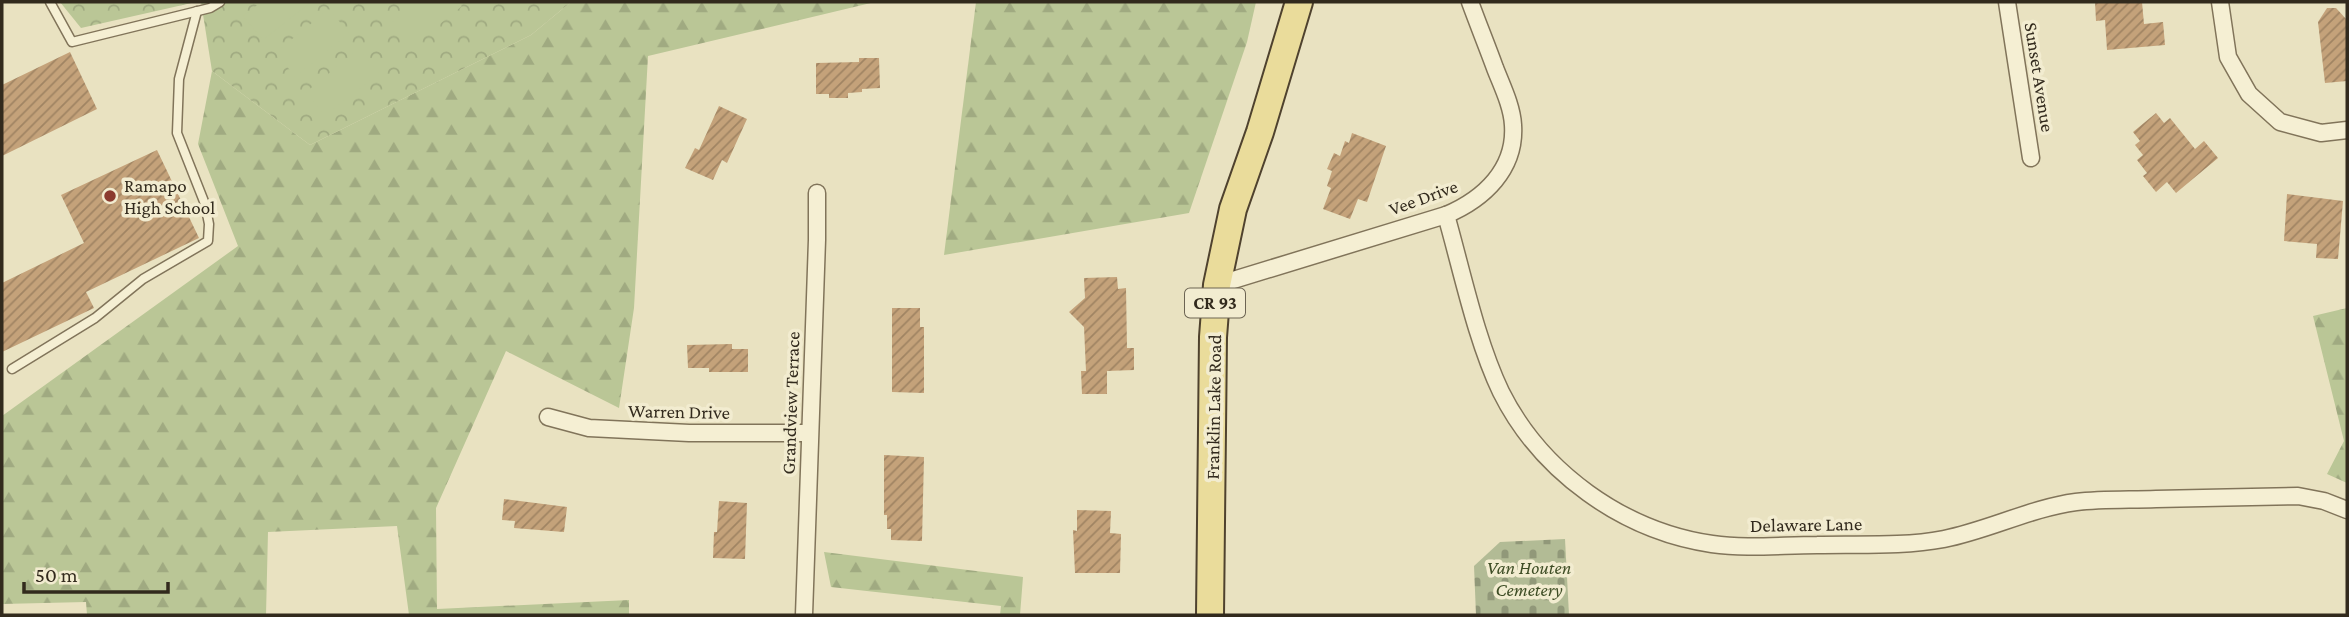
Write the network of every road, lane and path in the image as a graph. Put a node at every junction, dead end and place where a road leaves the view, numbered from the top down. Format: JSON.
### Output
{"nodes":[{"id":1,"x":50,"y":2,"type":"edge"},
{"id":2,"x":220,"y":2,"type":"edge"},
{"id":3,"x":1299,"y":2,"type":"edge"},
{"id":4,"x":1470,"y":2,"type":"edge"},
{"id":5,"x":2007,"y":2,"type":"edge"},
{"id":6,"x":2220,"y":2,"type":"edge"},
{"id":7,"x":197,"y":11,"type":"junction"},
{"id":8,"x":2347,"y":130,"type":"edge"},
{"id":9,"x":2031,"y":158,"type":"dead end"},
{"id":10,"x":817,"y":193,"type":"dead end"},
{"id":11,"x":1446,"y":215,"type":"junction"},
{"id":12,"x":1217,"y":285,"type":"junction"},
{"id":13,"x":12,"y":369,"type":"dead end"},
{"id":14,"x":548,"y":417,"type":"dead end"},
{"id":15,"x":809,"y":433,"type":"junction"},
{"id":16,"x":2347,"y":510,"type":"edge"},
{"id":17,"x":804,"y":615,"type":"edge"},
{"id":18,"x":1210,"y":615,"type":"edge"}],
"edges":[{"from":1,"to":7,"type":"lane"},
{"from":2,"to":7,"type":"lane"},
{"from":3,"to":12,"type":"main road","name":"Franklin Lake Road","number":"CR 93"},
{"from":4,"to":11,"type":"street","name":"Vee Drive"},
{"from":5,"to":9,"type":"street","name":"Sunset Avenue"},
{"from":6,"to":8,"type":"street"},
{"from":7,"to":13,"type":"lane"},
{"from":10,"to":15,"type":"street","name":"Grandview Terrace"},
{"from":11,"to":12,"type":"street","name":"Vee Drive"},
{"from":11,"to":16,"type":"street","name":"Delaware Lane"},
{"from":12,"to":18,"type":"main road","name":"Franklin Lake Road","number":"CR 93"},
{"from":14,"to":15,"type":"street","name":"Warren Drive"},
{"from":15,"to":17,"type":"street","name":"Grandview Terrace"}]}
